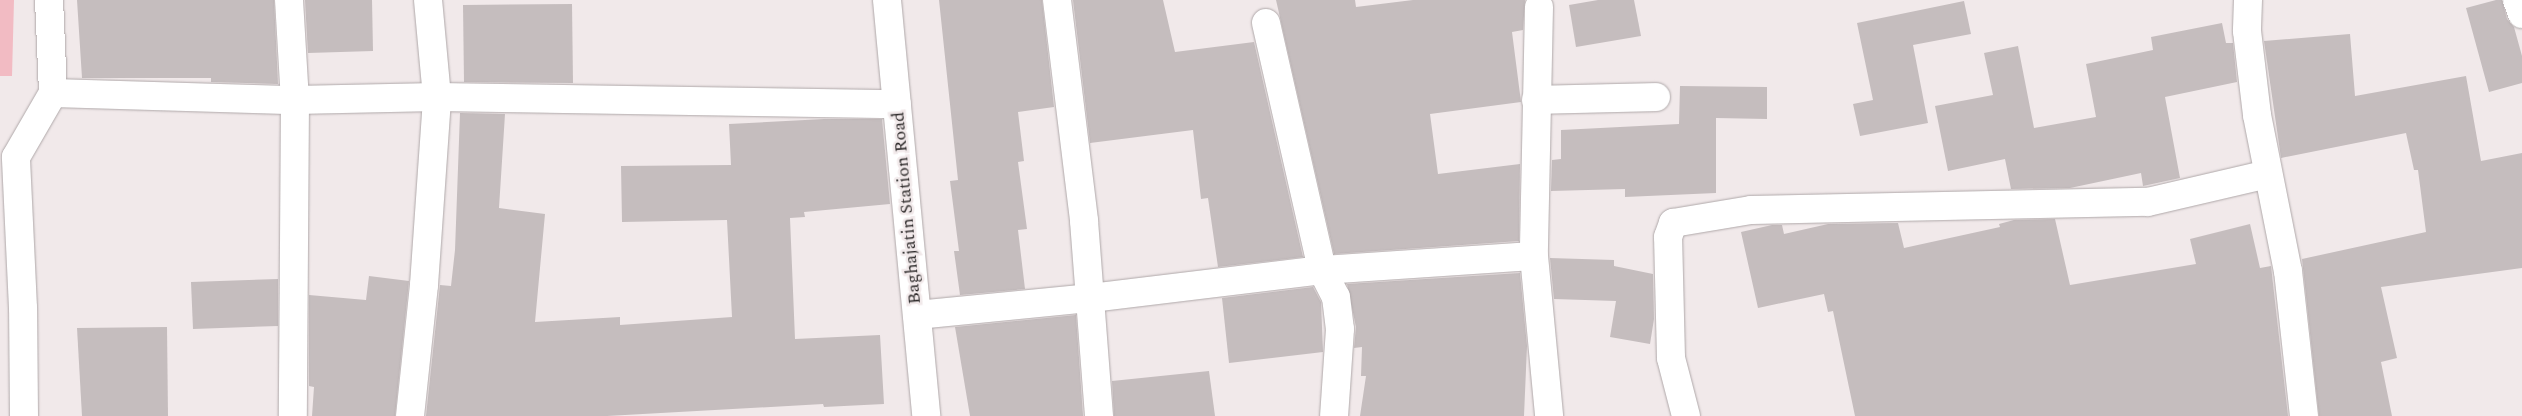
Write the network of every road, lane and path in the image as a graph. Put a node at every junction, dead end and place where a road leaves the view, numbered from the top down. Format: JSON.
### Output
{"nodes":[{"id":1,"x":49,"y":0,"type":"edge"},
{"id":2,"x":289,"y":0,"type":"edge"},
{"id":3,"x":428,"y":0,"type":"edge"},
{"id":4,"x":887,"y":0,"type":"edge"},
{"id":5,"x":1057,"y":0,"type":"edge"},
{"id":6,"x":2248,"y":0,"type":"edge"},
{"id":7,"x":2517,"y":0,"type":"edge"},
{"id":8,"x":1539,"y":6,"type":"dead end"},
{"id":9,"x":2522,"y":14,"type":"edge"},
{"id":10,"x":1266,"y":23,"type":"dead end"},
{"id":11,"x":53,"y":93,"type":"junction"},
{"id":12,"x":437,"y":97,"type":"junction"},
{"id":13,"x":1656,"y":97,"type":"dead end"},
{"id":14,"x":295,"y":100,"type":"junction"},
{"id":15,"x":1536,"y":100,"type":"junction"},
{"id":16,"x":897,"y":104,"type":"junction"},
{"id":17,"x":2268,"y":174,"type":"junction"},
{"id":18,"x":1534,"y":256,"type":"junction"},
{"id":19,"x":1322,"y":270,"type":"junction"},
{"id":20,"x":1091,"y":298,"type":"junction"},
{"id":21,"x":917,"y":315,"type":"junction"},
{"id":22,"x":24,"y":416,"type":"edge"},
{"id":23,"x":293,"y":416,"type":"edge"},
{"id":24,"x":410,"y":416,"type":"edge"},
{"id":25,"x":926,"y":416,"type":"edge"},
{"id":26,"x":1099,"y":416,"type":"edge"},
{"id":27,"x":1334,"y":416,"type":"edge"},
{"id":28,"x":1549,"y":416,"type":"edge"},
{"id":29,"x":1686,"y":416,"type":"edge"},
{"id":30,"x":2304,"y":416,"type":"edge"}],
"edges":[{"from":1,"to":11,"type":"street"},
{"from":2,"to":14,"type":"street"},
{"from":3,"to":12,"type":"street"},
{"from":4,"to":16,"type":"street","name":"Baghajatin Station Road"},
{"from":5,"to":20,"type":"street"},
{"from":6,"to":17,"type":"street"},
{"from":7,"to":9,"type":"street"},
{"from":8,"to":15,"type":"street"},
{"from":10,"to":19,"type":"street"},
{"from":11,"to":14,"type":"street"},
{"from":11,"to":22,"type":"street"},
{"from":12,"to":14,"type":"street"},
{"from":12,"to":16,"type":"street"},
{"from":12,"to":24,"type":"street"},
{"from":13,"to":15,"type":"street"},
{"from":14,"to":23,"type":"street"},
{"from":15,"to":18,"type":"street"},
{"from":16,"to":21,"type":"street","name":"Baghajatin Station Road"},
{"from":17,"to":29,"type":"street"},
{"from":17,"to":30,"type":"street"},
{"from":18,"to":19,"type":"street"},
{"from":18,"to":28,"type":"street"},
{"from":19,"to":20,"type":"street"},
{"from":19,"to":27,"type":"street"},
{"from":20,"to":21,"type":"street"},
{"from":20,"to":26,"type":"street"},
{"from":21,"to":25,"type":"street","name":"Baghajatin Station Road"}]}
